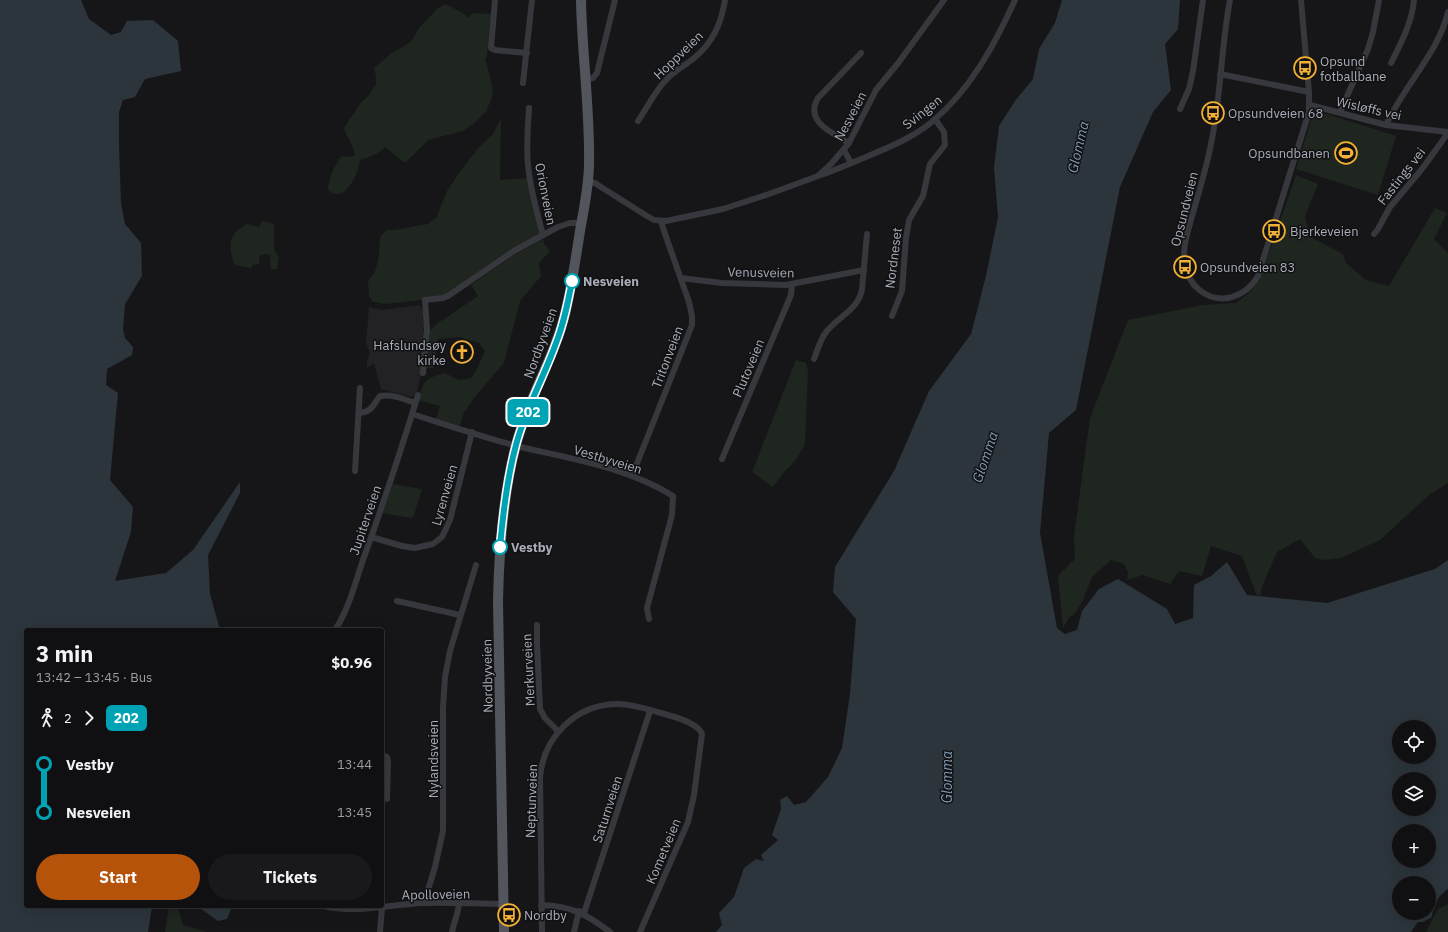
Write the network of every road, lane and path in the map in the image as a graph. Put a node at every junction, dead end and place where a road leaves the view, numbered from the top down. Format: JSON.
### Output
{"nodes":[{"id":1,"x":495,"y":0,"type":"edge"},
{"id":2,"x":532,"y":0,"type":"edge"},
{"id":3,"x":581,"y":0,"type":"edge"},
{"id":4,"x":615,"y":0,"type":"edge"},
{"id":5,"x":725,"y":0,"type":"edge"},
{"id":6,"x":944,"y":0,"type":"edge"},
{"id":7,"x":1014,"y":0,"type":"edge"},
{"id":8,"x":1203,"y":0,"type":"edge"},
{"id":9,"x":1230,"y":0,"type":"edge"},
{"id":10,"x":1301,"y":0,"type":"edge"},
{"id":11,"x":1379,"y":0,"type":"edge"},
{"id":12,"x":1414,"y":0,"type":"edge"},
{"id":13,"x":1448,"y":12,"type":"edge"},
{"id":14,"x":527,"y":53,"type":"junction"},
{"id":15,"x":861,"y":53,"type":"dead end"},
{"id":16,"x":1392,"y":63,"type":"dead end"},
{"id":17,"x":1220,"y":74,"type":"junction"},
{"id":18,"x":585,"y":80,"type":"junction"},
{"id":19,"x":523,"y":83,"type":"dead end"},
{"id":20,"x":1309,"y":92,"type":"junction"},
{"id":21,"x":1310,"y":105,"type":"junction"},
{"id":22,"x":529,"y":108,"type":"dead end"},
{"id":23,"x":1180,"y":109,"type":"dead end"},
{"id":24,"x":1340,"y":112,"type":"junction"},
{"id":25,"x":935,"y":119,"type":"junction"},
{"id":26,"x":638,"y":121,"type":"dead end"},
{"id":27,"x":1386,"y":125,"type":"junction"},
{"id":28,"x":1448,"y":132,"type":"edge"},
{"id":29,"x":849,"y":143,"type":"junction"},
{"id":30,"x":844,"y":150,"type":"junction"},
{"id":31,"x":851,"y":163,"type":"junction"},
{"id":32,"x":818,"y":176,"type":"junction"},
{"id":33,"x":588,"y":182,"type":"junction"},
{"id":34,"x":661,"y":221,"type":"junction"},
{"id":35,"x":582,"y":223,"type":"junction"},
{"id":36,"x":867,"y":234,"type":"dead end"},
{"id":37,"x":1374,"y":234,"type":"dead end"},
{"id":38,"x":543,"y":235,"type":"junction"},
{"id":39,"x":864,"y":270,"type":"junction"},
{"id":40,"x":681,"y":278,"type":"junction"},
{"id":41,"x":792,"y":285,"type":"junction"},
{"id":42,"x":892,"y":316,"type":"dead end"},
{"id":43,"x":814,"y":359,"type":"dead end"},
{"id":44,"x":423,"y":373,"type":"dead end"},
{"id":45,"x":360,"y":388,"type":"dead end"},
{"id":46,"x":418,"y":395,"type":"dead end"},
{"id":47,"x":415,"y":403,"type":"junction"},
{"id":48,"x":359,"y":413,"type":"junction"},
{"id":49,"x":412,"y":414,"type":"junction"},
{"id":50,"x":472,"y":432,"type":"junction"},
{"id":51,"x":516,"y":445,"type":"junction"},
{"id":52,"x":722,"y":460,"type":"dead end"},
{"id":53,"x":355,"y":471,"type":"dead end"},
{"id":54,"x":632,"y":476,"type":"junction"},
{"id":55,"x":372,"y":537,"type":"junction"},
{"id":56,"x":476,"y":565,"type":"dead end"},
{"id":57,"x":397,"y":601,"type":"dead end"},
{"id":58,"x":460,"y":615,"type":"junction"},
{"id":59,"x":649,"y":619,"type":"dead end"},
{"id":60,"x":537,"y":626,"type":"dead end"},
{"id":61,"x":336,"y":628,"type":"edge"},
{"id":62,"x":650,"y":711,"type":"junction"},
{"id":63,"x":699,"y":729,"type":"joint"},
{"id":64,"x":558,"y":731,"type":"junction"},
{"id":65,"x":384,"y":756,"type":"edge"},
{"id":66,"x":387,"y":799,"type":"dead end"},
{"id":67,"x":424,"y":903,"type":"junction"},
{"id":68,"x":459,"y":904,"type":"junction"},
{"id":69,"x":504,"y":904,"type":"junction"},
{"id":70,"x":541,"y":905,"type":"junction"},
{"id":71,"x":384,"y":907,"type":"edge"},
{"id":72,"x":352,"y":908,"type":"edge"},
{"id":73,"x":372,"y":908,"type":"edge"},
{"id":74,"x":382,"y":908,"type":"edge"},
{"id":75,"x":581,"y":912,"type":"junction"},
{"id":76,"x":380,"y":932,"type":"edge"},
{"id":77,"x":452,"y":932,"type":"edge"},
{"id":78,"x":504,"y":932,"type":"edge"},
{"id":79,"x":542,"y":932,"type":"edge"},
{"id":80,"x":574,"y":932,"type":"edge"},
{"id":81,"x":610,"y":932,"type":"edge"},
{"id":82,"x":640,"y":932,"type":"edge"}],
"edges":[{"from":1,"to":14,"type":"street"},
{"from":2,"to":14,"type":"street"},
{"from":3,"to":18,"type":"main road","name":"Nordbyveien"},
{"from":4,"to":18,"type":"street"},
{"from":5,"to":26,"type":"street","name":"Hoppveien"},
{"from":6,"to":29,"type":"street","name":"Nesveien"},
{"from":7,"to":25,"type":"street","name":"Svingen"},
{"from":8,"to":23,"type":"street"},
{"from":9,"to":17,"type":"street","name":"Opsundveien"},
{"from":10,"to":20,"type":"street"},
{"from":11,"to":24,"type":"street"},
{"from":12,"to":16,"type":"street"},
{"from":13,"to":27,"type":"street"},
{"from":14,"to":19,"type":"street"},
{"from":15,"to":29,"type":"street"},
{"from":17,"to":20,"type":"street"},
{"from":17,"to":21,"type":"street","name":"Opsundveien"},
{"from":18,"to":33,"type":"main road","name":"Nordbyveien"},
{"from":20,"to":21,"type":"street"},
{"from":21,"to":24,"type":"street","name":"Wisløffs vei"},
{"from":22,"to":38,"type":"street","name":"Orionveien"},
{"from":24,"to":27,"type":"street","name":"Wisløffs vei"},
{"from":25,"to":31,"type":"street","name":"Svingen"},
{"from":25,"to":42,"type":"street","name":"Nordneset"},
{"from":27,"to":28,"type":"street","name":"Wisløffs vei"},
{"from":28,"to":37,"type":"street","name":"Fastings vei"},
{"from":29,"to":30,"type":"street","name":"Nesveien"},
{"from":30,"to":31,"type":"street"},
{"from":30,"to":32,"type":"street","name":"Nesveien"},
{"from":31,"to":32,"type":"street","name":"Svingen"},
{"from":32,"to":34,"type":"street","name":"Nesveien"},
{"from":33,"to":34,"type":"street","name":"Nesveien"},
{"from":33,"to":35,"type":"main road","name":"Nordbyveien"},
{"from":34,"to":40,"type":"street","name":"Tritonveien"},
{"from":35,"to":38,"type":"street"},
{"from":35,"to":51,"type":"main road","name":"Nordbyveien"},
{"from":36,"to":39,"type":"street"},
{"from":38,"to":44,"type":"street"},
{"from":39,"to":41,"type":"street","name":"Venusveien"},
{"from":39,"to":43,"type":"street"},
{"from":40,"to":41,"type":"street","name":"Venusveien"},
{"from":40,"to":54,"type":"street","name":"Tritonveien"},
{"from":41,"to":52,"type":"street","name":"Plutoveien"},
{"from":45,"to":48,"type":"street"},
{"from":46,"to":47,"type":"street","name":"Jupiterveien"},
{"from":47,"to":48,"type":"street"},
{"from":47,"to":49,"type":"street","name":"Jupiterveien"},
{"from":48,"to":53,"type":"street"},
{"from":49,"to":50,"type":"street","name":"Vestbyveien"},
{"from":49,"to":55,"type":"street","name":"Jupiterveien"},
{"from":50,"to":51,"type":"street","name":"Vestbyveien"},
{"from":50,"to":55,"type":"street","name":"Lyrenveien"},
{"from":51,"to":54,"type":"street","name":"Vestbyveien"},
{"from":51,"to":69,"type":"main road","name":"Nordbyveien"},
{"from":54,"to":59,"type":"street","name":"Vestbyveien"},
{"from":55,"to":61,"type":"street","name":"Jupiterveien"},
{"from":56,"to":58,"type":"street","name":"Nylandsveien"},
{"from":57,"to":58,"type":"street"},
{"from":58,"to":67,"type":"street","name":"Nylandsveien"},
{"from":60,"to":64,"type":"street","name":"Merkurveien"},
{"from":62,"to":63,"type":"street","name":"Neptunveien"},
{"from":62,"to":64,"type":"street","name":"Neptunveien"},
{"from":62,"to":75,"type":"street","name":"Saturnveien"},
{"from":63,"to":82,"type":"street","name":"Kometveien"},
{"from":64,"to":70,"type":"street","name":"Neptunveien"},
{"from":65,"to":66,"type":"street"},
{"from":67,"to":68,"type":"street","name":"Apolloveien"},
{"from":67,"to":71,"type":"street","name":"Apolloveien"},
{"from":68,"to":69,"type":"street","name":"Apolloveien"},
{"from":68,"to":77,"type":"street"},
{"from":69,"to":78,"type":"main road","name":"Nordbyveien"},
{"from":70,"to":75,"type":"street"},
{"from":70,"to":79,"type":"street","name":"Neptunveien"},
{"from":72,"to":73,"type":"street","name":"Apolloveien"},
{"from":74,"to":76,"type":"street"},
{"from":75,"to":80,"type":"street","name":"Saturnveien"},
{"from":75,"to":81,"type":"street"}]}
